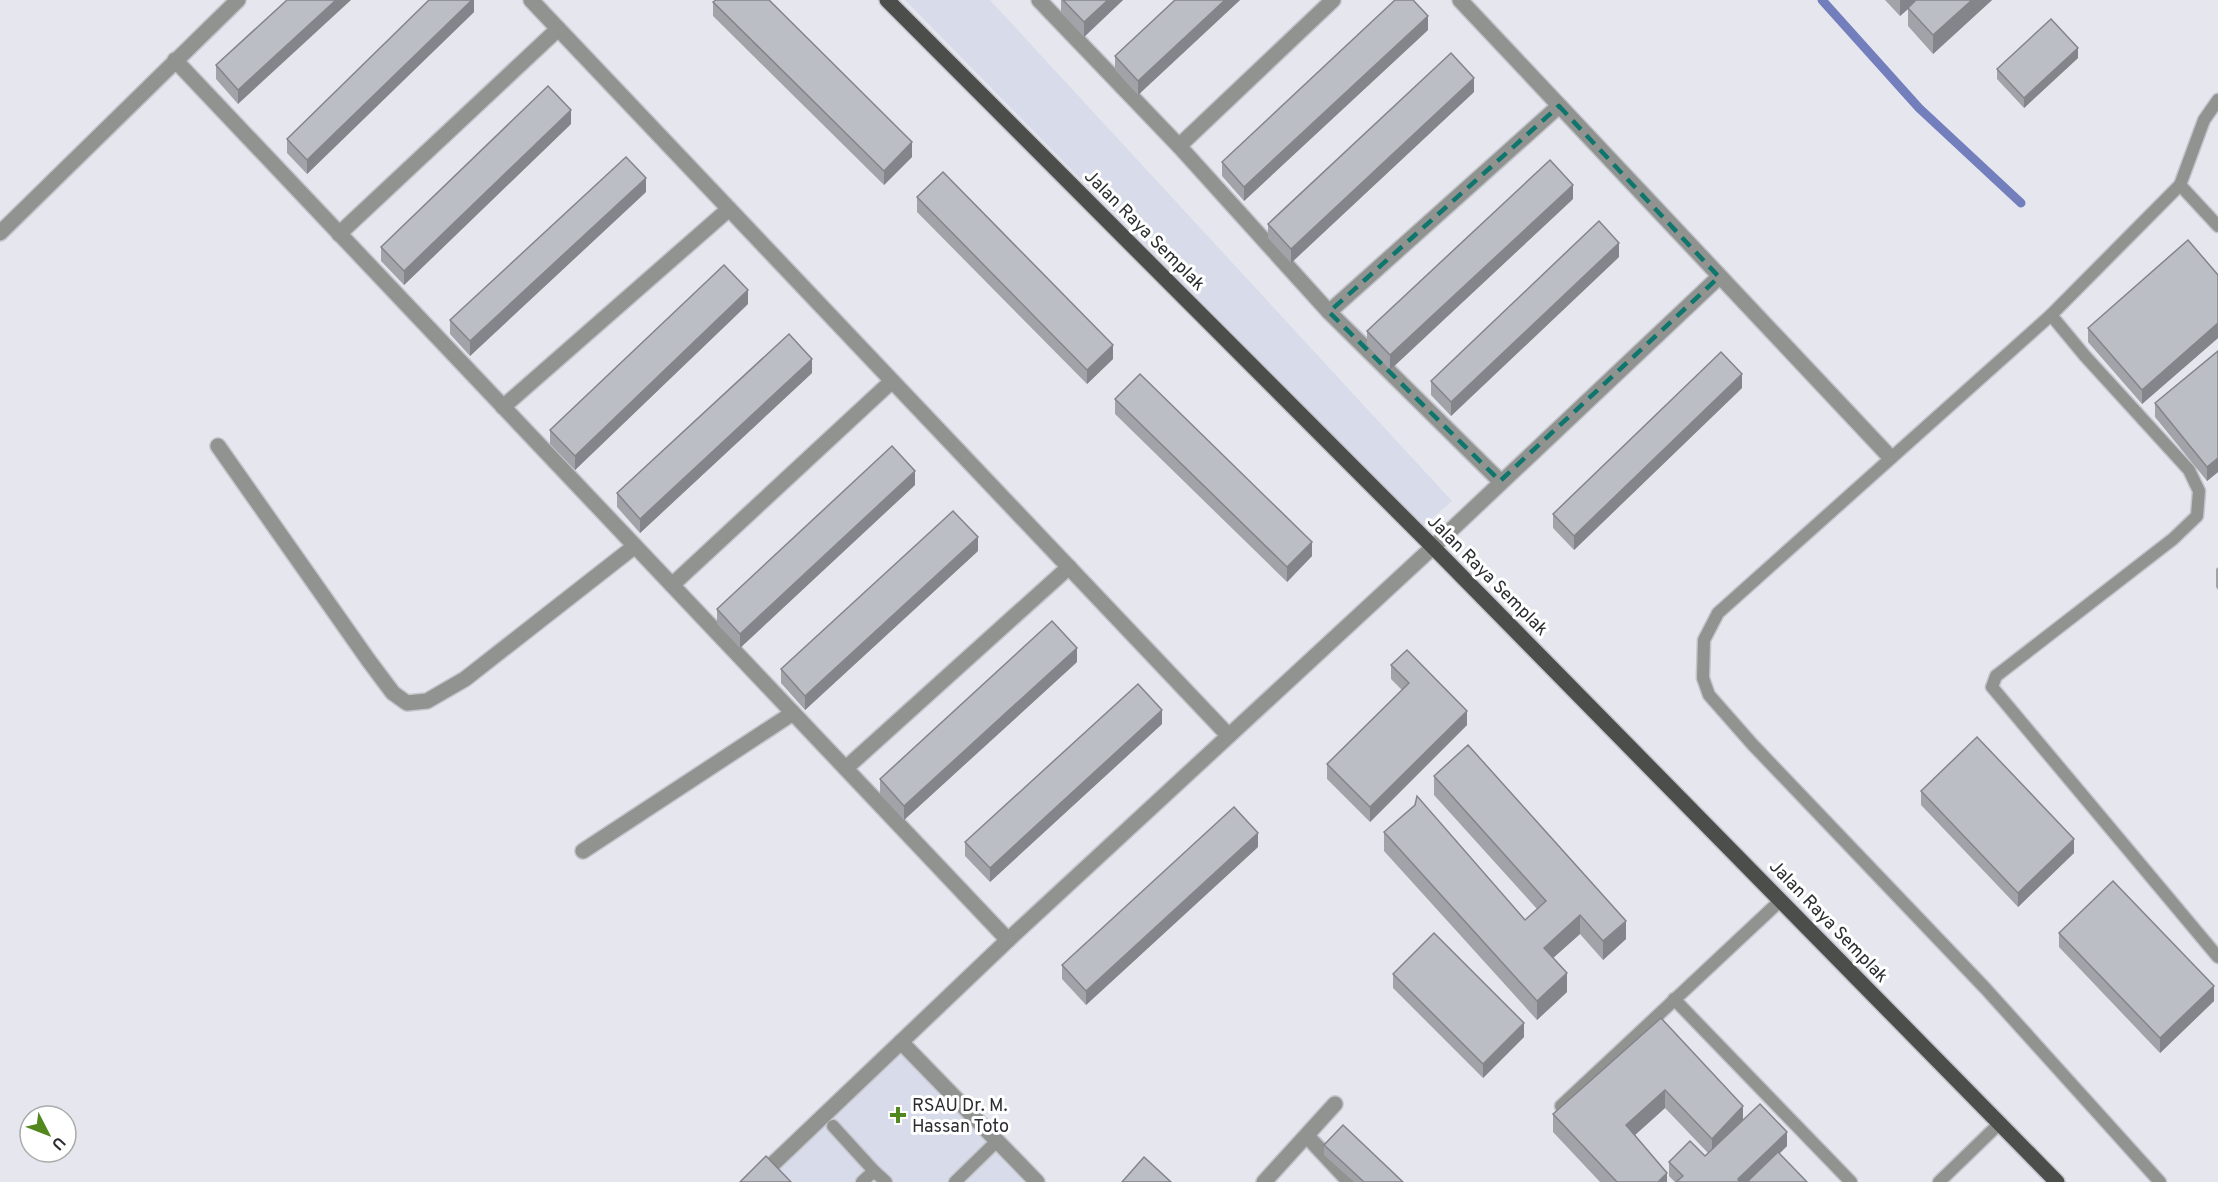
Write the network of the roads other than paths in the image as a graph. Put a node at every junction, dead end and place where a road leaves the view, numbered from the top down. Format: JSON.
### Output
{"nodes":[{"id":1,"x":238,"y":0,"type":"edge"},
{"id":2,"x":531,"y":0,"type":"edge"},
{"id":3,"x":887,"y":0,"type":"edge"},
{"id":4,"x":1039,"y":0,"type":"edge"},
{"id":5,"x":1333,"y":0,"type":"edge"},
{"id":6,"x":1460,"y":0,"type":"edge"},
{"id":7,"x":558,"y":29,"type":"junction"},
{"id":8,"x":175,"y":60,"type":"junction"},
{"id":9,"x":2218,"y":99,"type":"edge"},
{"id":10,"x":1560,"y":106,"type":"junction"},
{"id":11,"x":1179,"y":146,"type":"junction"},
{"id":12,"x":2180,"y":185,"type":"junction"},
{"id":13,"x":729,"y":209,"type":"junction"},
{"id":14,"x":2218,"y":226,"type":"edge"},
{"id":15,"x":0,"y":233,"type":"edge"},
{"id":16,"x":339,"y":234,"type":"junction"},
{"id":17,"x":1719,"y":277,"type":"junction"},
{"id":18,"x":1329,"y":312,"type":"junction"},
{"id":19,"x":2051,"y":315,"type":"junction"},
{"id":20,"x":892,"y":381,"type":"junction"},
{"id":21,"x":503,"y":406,"type":"junction"},
{"id":22,"x":218,"y":446,"type":"dead end"},
{"id":23,"x":1890,"y":457,"type":"junction"},
{"id":24,"x":1500,"y":481,"type":"junction"},
{"id":25,"x":635,"y":546,"type":"junction"},
{"id":26,"x":1433,"y":547,"type":"junction"},
{"id":27,"x":1069,"y":567,"type":"junction"},
{"id":28,"x":672,"y":585,"type":"junction"},
{"id":29,"x":793,"y":713,"type":"junction"},
{"id":30,"x":1228,"y":735,"type":"junction"},
{"id":31,"x":846,"y":768,"type":"junction"},
{"id":32,"x":583,"y":851,"type":"dead end"},
{"id":33,"x":1781,"y":900,"type":"junction"},
{"id":34,"x":1008,"y":940,"type":"junction"},
{"id":35,"x":2218,"y":957,"type":"edge"},
{"id":36,"x":1674,"y":999,"type":"junction"},
{"id":37,"x":901,"y":1042,"type":"junction"},
{"id":38,"x":1335,"y":1104,"type":"dead end"},
{"id":39,"x":1561,"y":1106,"type":"edge"},
{"id":40,"x":2000,"y":1124,"type":"junction"},
{"id":41,"x":833,"y":1126,"type":"dead end"},
{"id":42,"x":1307,"y":1136,"type":"junction"},
{"id":43,"x":997,"y":1141,"type":"junction"},
{"id":44,"x":874,"y":1171,"type":"junction"},
{"id":45,"x":754,"y":1182,"type":"edge"},
{"id":46,"x":862,"y":1182,"type":"edge"},
{"id":47,"x":886,"y":1182,"type":"edge"},
{"id":48,"x":956,"y":1182,"type":"edge"},
{"id":49,"x":1037,"y":1182,"type":"edge"},
{"id":50,"x":1264,"y":1182,"type":"edge"},
{"id":51,"x":1350,"y":1182,"type":"edge"},
{"id":52,"x":1851,"y":1182,"type":"edge"},
{"id":53,"x":1939,"y":1182,"type":"edge"},
{"id":54,"x":2057,"y":1182,"type":"edge"},
{"id":55,"x":2160,"y":1182,"type":"edge"}],
"edges":[{"from":1,"to":8,"type":"street"},
{"from":2,"to":7,"type":"street"},
{"from":3,"to":26,"type":"main road","name":"Jalan Raya Semplak"},
{"from":4,"to":11,"type":"street"},
{"from":5,"to":11,"type":"street"},
{"from":6,"to":10,"type":"street"},
{"from":7,"to":13,"type":"street"},
{"from":7,"to":16,"type":"street"},
{"from":8,"to":15,"type":"street"},
{"from":8,"to":16,"type":"street"},
{"from":9,"to":12,"type":"lane"},
{"from":10,"to":17,"type":"street"},
{"from":10,"to":18,"type":"street"},
{"from":11,"to":18,"type":"street"},
{"from":12,"to":14,"type":"lane"},
{"from":12,"to":19,"type":"lane"},
{"from":13,"to":20,"type":"street"},
{"from":13,"to":21,"type":"street"},
{"from":16,"to":21,"type":"street"},
{"from":17,"to":23,"type":"street"},
{"from":17,"to":24,"type":"street"},
{"from":18,"to":24,"type":"street"},
{"from":19,"to":23,"type":"lane"},
{"from":19,"to":35,"type":"lane"},
{"from":20,"to":27,"type":"street"},
{"from":20,"to":28,"type":"street"},
{"from":21,"to":25,"type":"street"},
{"from":22,"to":25,"type":"street"},
{"from":23,"to":55,"type":"lane"},
{"from":24,"to":26,"type":"street"},
{"from":25,"to":28,"type":"street"},
{"from":26,"to":30,"type":"street"},
{"from":26,"to":33,"type":"main road","name":"Jalan Raya Semplak"},
{"from":27,"to":30,"type":"street"},
{"from":27,"to":31,"type":"street"},
{"from":28,"to":29,"type":"street"},
{"from":29,"to":31,"type":"street"},
{"from":29,"to":32,"type":"street"},
{"from":30,"to":34,"type":"street"},
{"from":31,"to":34,"type":"street"},
{"from":33,"to":36,"type":"lane"},
{"from":33,"to":40,"type":"main road","name":"Jalan Raya Semplak"},
{"from":34,"to":37,"type":"street"},
{"from":36,"to":39,"type":"lane"},
{"from":36,"to":52,"type":"lane"},
{"from":37,"to":43,"type":"street"},
{"from":37,"to":45,"type":"street"},
{"from":38,"to":42,"type":"street"},
{"from":40,"to":53,"type":"lane"},
{"from":40,"to":54,"type":"main road","name":"Jalan Raya Semplak"},
{"from":41,"to":44,"type":"lane"},
{"from":42,"to":50,"type":"street"},
{"from":42,"to":51,"type":"street"},
{"from":43,"to":48,"type":"lane"},
{"from":43,"to":49,"type":"street"},
{"from":44,"to":46,"type":"lane"},
{"from":44,"to":47,"type":"lane"}]}
